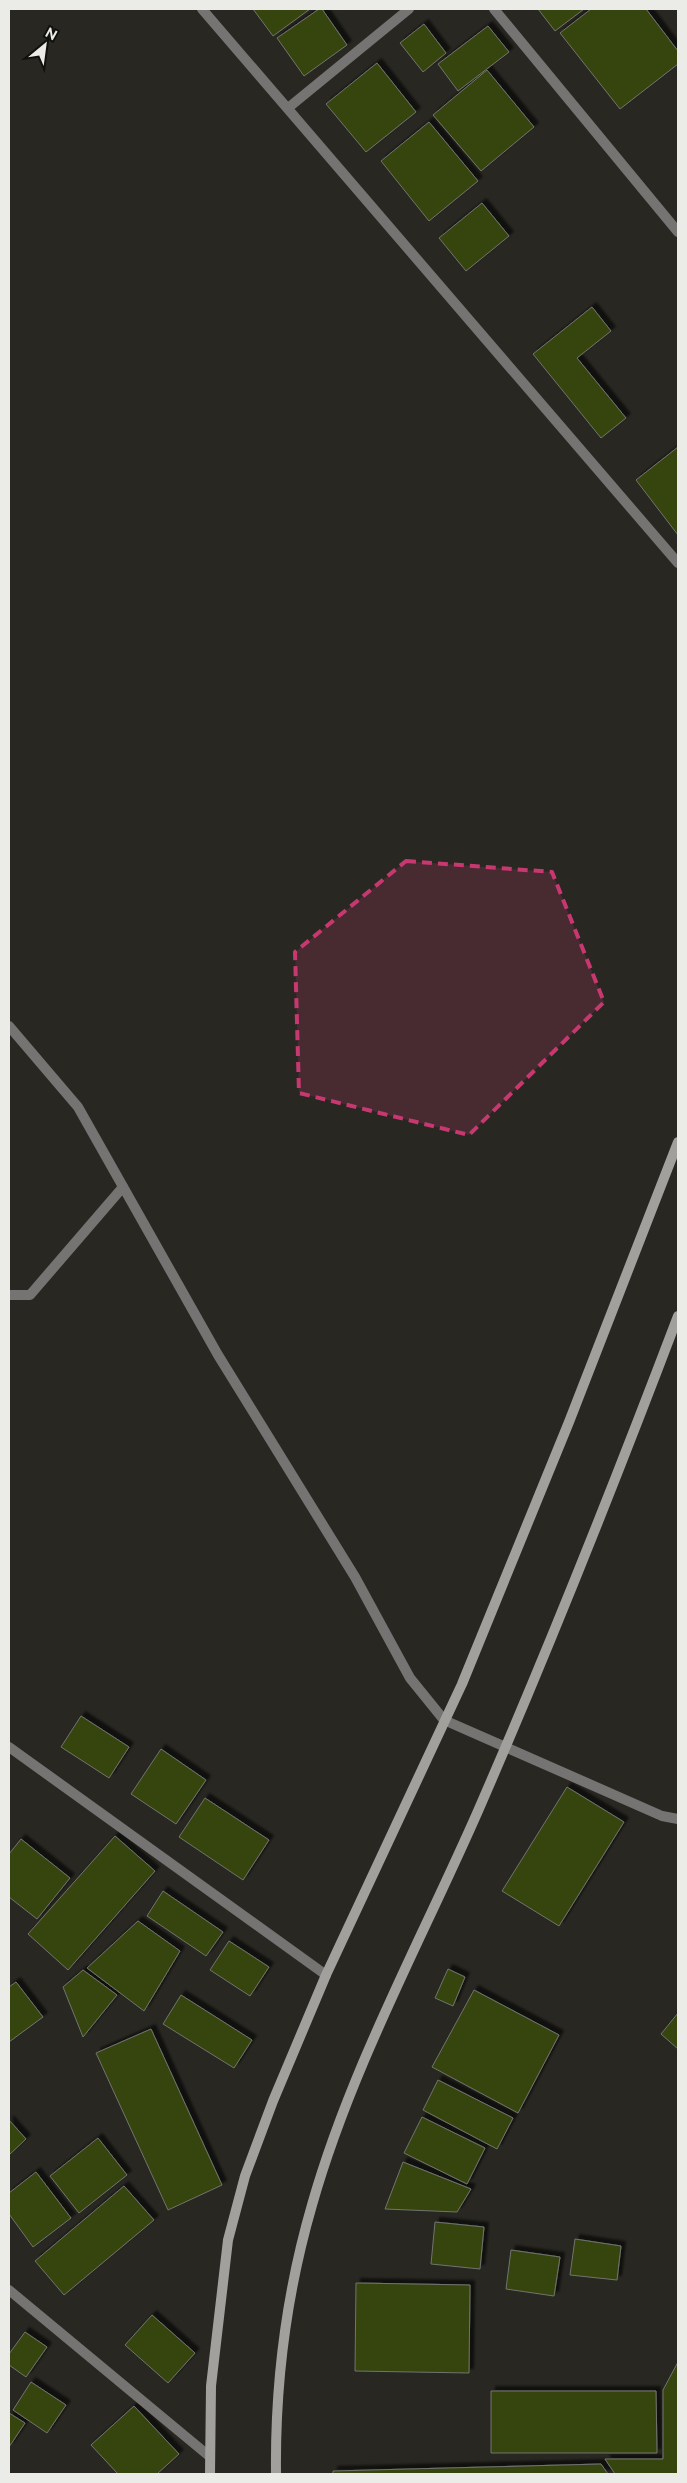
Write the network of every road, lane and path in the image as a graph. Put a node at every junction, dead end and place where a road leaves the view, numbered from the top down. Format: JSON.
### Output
{"nodes":[{"id":1,"x":202,"y":9,"type":"edge"},
{"id":2,"x":409,"y":9,"type":"edge"},
{"id":3,"x":494,"y":9,"type":"edge"},
{"id":4,"x":288,"y":108,"type":"junction"},
{"id":5,"x":678,"y":232,"type":"edge"},
{"id":6,"x":678,"y":563,"type":"edge"},
{"id":7,"x":9,"y":1026,"type":"edge"},
{"id":8,"x":678,"y":1142,"type":"edge"},
{"id":9,"x":123,"y":1187,"type":"junction"},
{"id":10,"x":9,"y":1295,"type":"edge"},
{"id":11,"x":678,"y":1316,"type":"edge"},
{"id":12,"x":444,"y":1720,"type":"junction"},
{"id":13,"x":9,"y":1747,"type":"edge"},
{"id":14,"x":506,"y":1747,"type":"junction"},
{"id":15,"x":678,"y":1819,"type":"edge"},
{"id":16,"x":326,"y":1975,"type":"junction"},
{"id":17,"x":9,"y":2290,"type":"edge"},
{"id":18,"x":209,"y":2456,"type":"junction"},
{"id":19,"x":210,"y":2474,"type":"edge"},
{"id":20,"x":276,"y":2474,"type":"edge"}],
"edges":[{"from":1,"to":4,"type":"street"},
{"from":2,"to":4,"type":"street"},
{"from":3,"to":5,"type":"street"},
{"from":4,"to":6,"type":"street"},
{"from":7,"to":9,"type":"street"},
{"from":8,"to":12,"type":"main road"},
{"from":9,"to":10,"type":"street"},
{"from":9,"to":12,"type":"street"},
{"from":11,"to":14,"type":"main road"},
{"from":12,"to":14,"type":"street"},
{"from":12,"to":16,"type":"main road"},
{"from":13,"to":16,"type":"street"},
{"from":14,"to":15,"type":"street"},
{"from":14,"to":20,"type":"main road"},
{"from":16,"to":18,"type":"main road"},
{"from":17,"to":18,"type":"street"},
{"from":18,"to":19,"type":"main road"}]}
